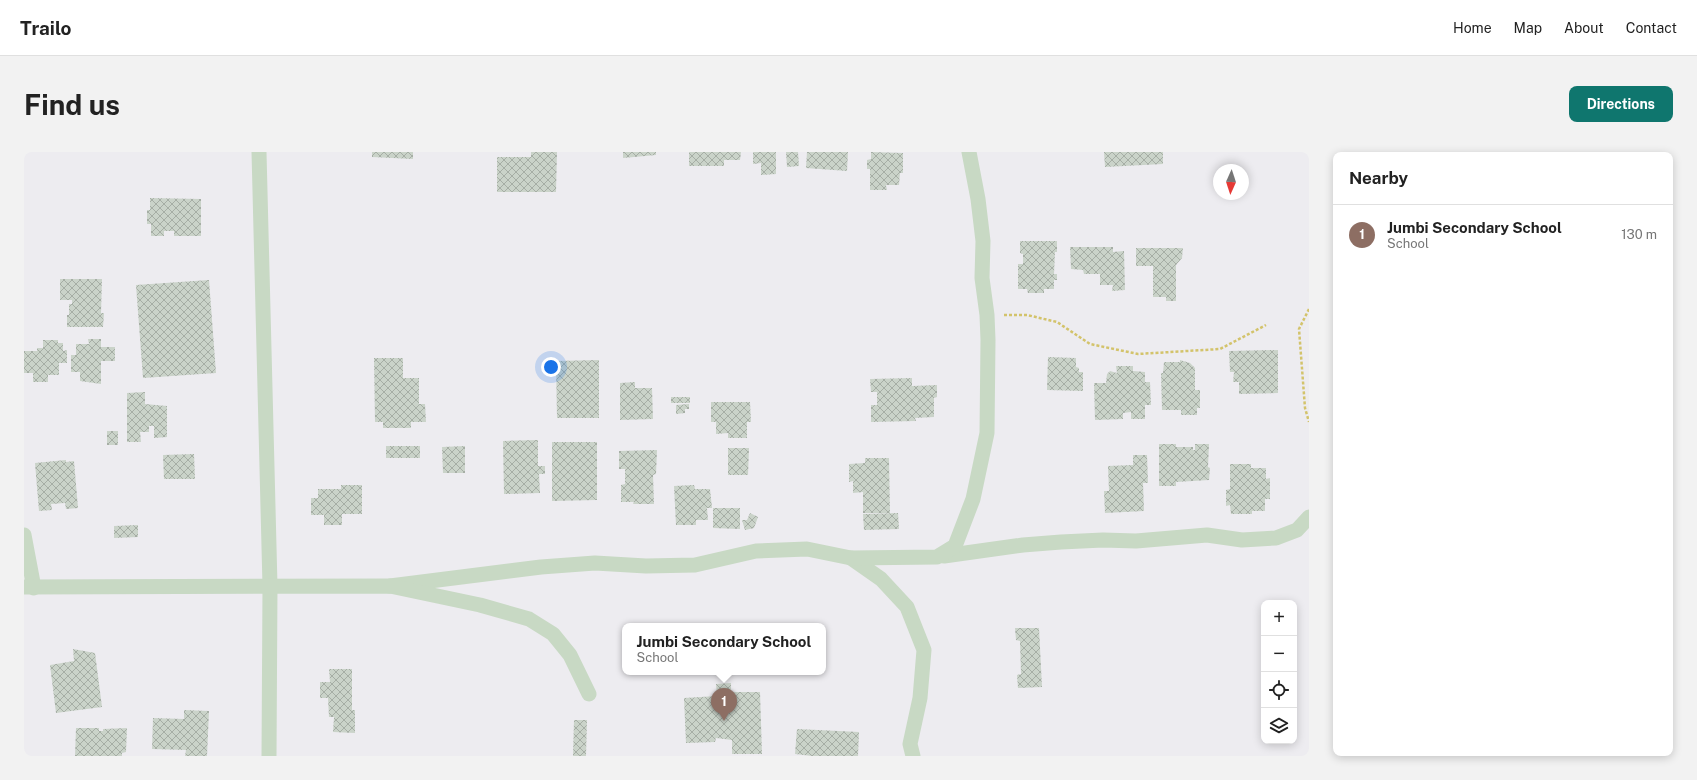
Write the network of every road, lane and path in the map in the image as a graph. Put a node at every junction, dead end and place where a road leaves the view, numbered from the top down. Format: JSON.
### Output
{"nodes":[{"id":1,"x":259,"y":152,"type":"edge"},
{"id":2,"x":969,"y":152,"type":"edge"},
{"id":3,"x":1309,"y":308,"type":"edge"},
{"id":4,"x":987,"y":315,"type":"junction"},
{"id":5,"x":1266,"y":325,"type":"dead end"},
{"id":6,"x":1309,"y":422,"type":"edge"},
{"id":7,"x":1309,"y":517,"type":"edge"},
{"id":8,"x":24,"y":535,"type":"edge"},
{"id":9,"x":937,"y":557,"type":"junction"},
{"id":10,"x":851,"y":558,"type":"junction"},
{"id":11,"x":270,"y":586,"type":"junction"},
{"id":12,"x":390,"y":586,"type":"junction"},
{"id":13,"x":29,"y":588,"type":"edge"},
{"id":14,"x":589,"y":694,"type":"dead end"},
{"id":15,"x":269,"y":756,"type":"edge"},
{"id":16,"x":913,"y":756,"type":"edge"}],
"edges":[{"from":1,"to":11,"type":"street"},
{"from":2,"to":4,"type":"street"},
{"from":3,"to":6,"type":"path"},
{"from":4,"to":5,"type":"path"},
{"from":4,"to":9,"type":"street"},
{"from":7,"to":9,"type":"street"},
{"from":8,"to":13,"type":"street"},
{"from":9,"to":10,"type":"street"},
{"from":10,"to":12,"type":"street"},
{"from":10,"to":16,"type":"street"},
{"from":11,"to":12,"type":"street"},
{"from":11,"to":13,"type":"street"},
{"from":11,"to":15,"type":"street"},
{"from":12,"to":14,"type":"street"}]}
